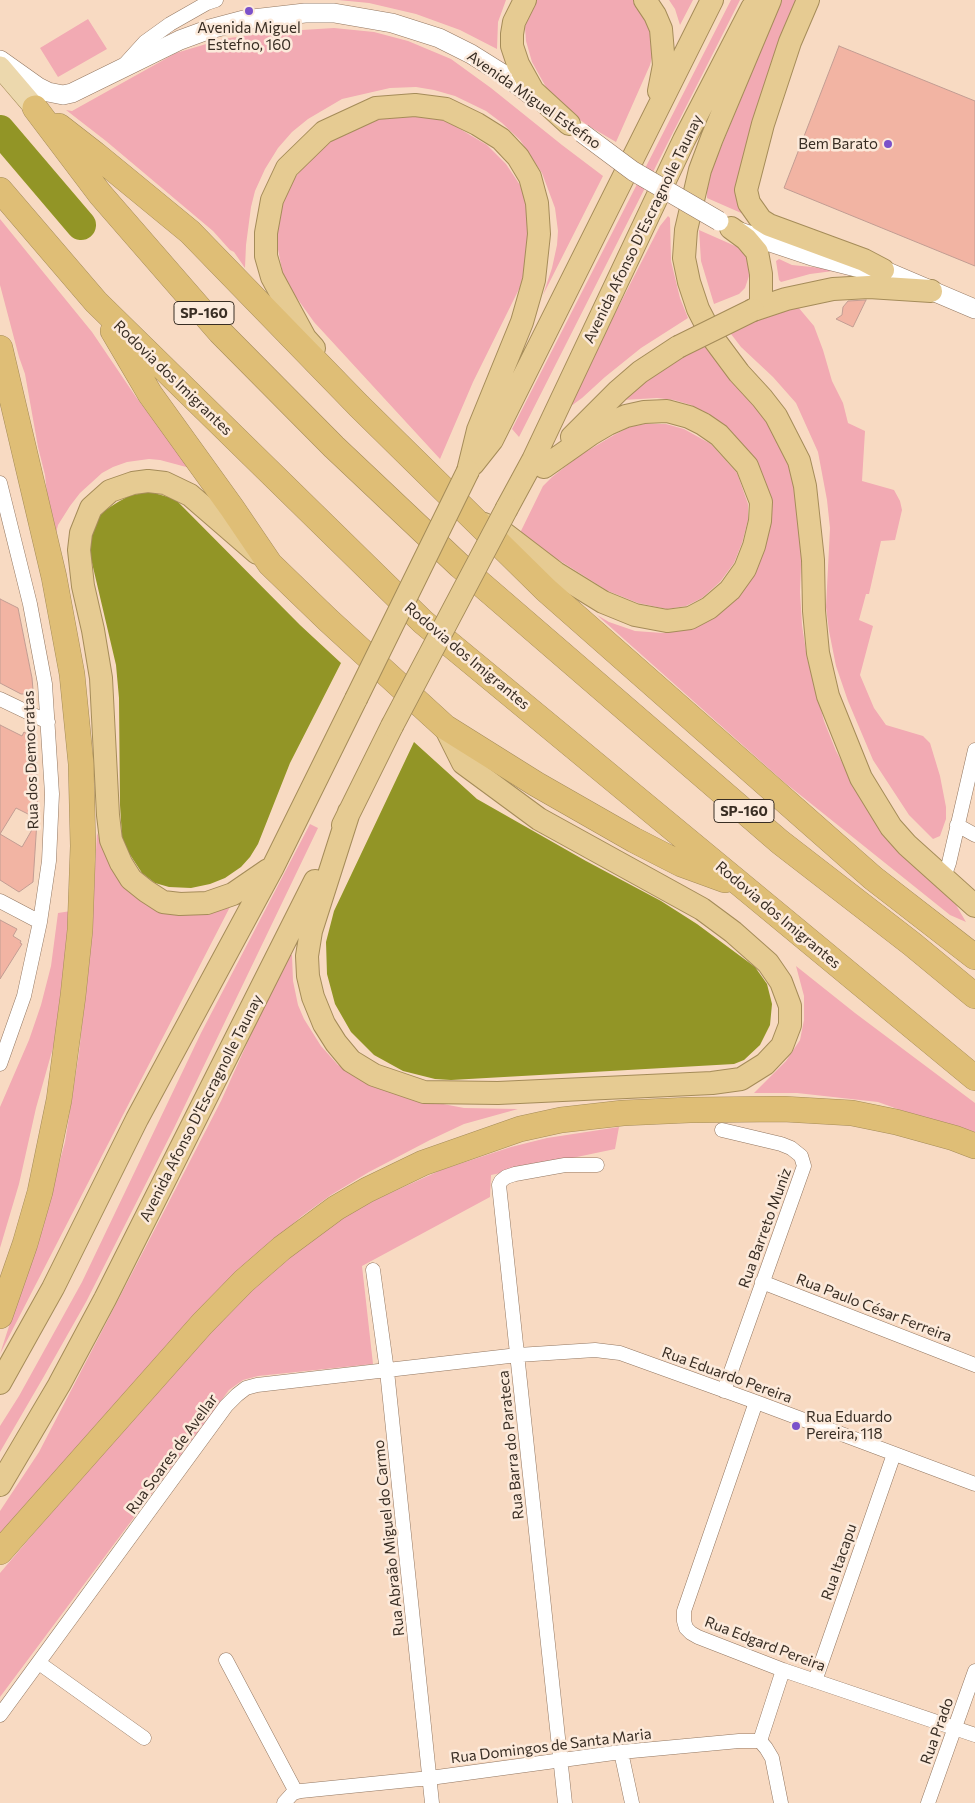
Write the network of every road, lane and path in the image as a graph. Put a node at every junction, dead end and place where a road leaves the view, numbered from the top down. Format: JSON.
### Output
{"nodes":[{"id":1,"x":216,"y":0,"type":"edge"},
{"id":2,"x":525,"y":0,"type":"edge"},
{"id":3,"x":645,"y":0,"type":"edge"},
{"id":4,"x":712,"y":0,"type":"edge"},
{"id":5,"x":756,"y":0,"type":"edge"},
{"id":6,"x":770,"y":0,"type":"edge"},
{"id":7,"x":808,"y":0,"type":"edge"},
{"id":8,"x":0,"y":60,"type":"edge"},
{"id":9,"x":0,"y":67,"type":"edge"},
{"id":10,"x":121,"y":69,"type":"junction"},
{"id":11,"x":35,"y":108,"type":"junction"},
{"id":12,"x":655,"y":115,"type":"junction"},
{"id":13,"x":576,"y":129,"type":"junction"},
{"id":14,"x":0,"y":190,"type":"edge"},
{"id":15,"x":725,"y":225,"type":"junction"},
{"id":16,"x":882,"y":270,"type":"junction"},
{"id":17,"x":931,"y":291,"type":"junction"},
{"id":18,"x":96,"y":302,"type":"junction"},
{"id":19,"x":757,"y":308,"type":"junction"},
{"id":20,"x":975,"y":309,"type":"edge"},
{"id":21,"x":0,"y":348,"type":"edge"},
{"id":22,"x":359,"y":406,"type":"junction"},
{"id":23,"x":485,"y":435,"type":"junction"},
{"id":24,"x":538,"y":468,"type":"junction"},
{"id":25,"x":0,"y":483,"type":"edge"},
{"id":26,"x":2,"y":496,"type":"edge"},
{"id":27,"x":474,"y":520,"type":"junction"},
{"id":28,"x":270,"y":564,"type":"junction"},
{"id":29,"x":0,"y":699,"type":"edge"},
{"id":30,"x":48,"y":722,"type":"junction"},
{"id":31,"x":445,"y":727,"type":"junction"},
{"id":32,"x":975,"y":750,"type":"edge"},
{"id":33,"x":349,"y":812,"type":"junction"},
{"id":34,"x":957,"y":825,"type":"junction"},
{"id":35,"x":975,"y":835,"type":"edge"},
{"id":36,"x":272,"y":866,"type":"junction"},
{"id":37,"x":944,"y":877,"type":"junction"},
{"id":38,"x":744,"y":887,"type":"junction"},
{"id":39,"x":0,"y":901,"type":"edge"},
{"id":40,"x":975,"y":906,"type":"edge"},
{"id":41,"x":40,"y":922,"type":"junction"},
{"id":42,"x":975,"y":957,"type":"edge"},
{"id":43,"x":975,"y":996,"type":"edge"},
{"id":44,"x":0,"y":1064,"type":"edge"},
{"id":45,"x":975,"y":1078,"type":"edge"},
{"id":46,"x":722,"y":1130,"type":"dead end"},
{"id":47,"x":975,"y":1146,"type":"edge"},
{"id":48,"x":596,"y":1165,"type":"dead end"},
{"id":49,"x":373,"y":1270,"type":"dead end"},
{"id":50,"x":762,"y":1282,"type":"junction"},
{"id":51,"x":0,"y":1316,"type":"edge"},
{"id":52,"x":518,"y":1355,"type":"junction"},
{"id":53,"x":975,"y":1365,"type":"edge"},
{"id":54,"x":387,"y":1371,"type":"junction"},
{"id":55,"x":0,"y":1383,"type":"edge"},
{"id":56,"x":724,"y":1390,"type":"junction"},
{"id":57,"x":756,"y":1402,"type":"junction"},
{"id":58,"x":894,"y":1454,"type":"junction"},
{"id":59,"x":975,"y":1484,"type":"edge"},
{"id":60,"x":0,"y":1485,"type":"edge"},
{"id":61,"x":0,"y":1552,"type":"edge"},
{"id":62,"x":226,"y":1660,"type":"dead end"},
{"id":63,"x":39,"y":1663,"type":"junction"},
{"id":64,"x":783,"y":1670,"type":"junction"},
{"id":65,"x":975,"y":1670,"type":"edge"},
{"id":66,"x":815,"y":1681,"type":"junction"},
{"id":67,"x":0,"y":1715,"type":"edge"},
{"id":68,"x":955,"y":1729,"type":"junction"},
{"id":69,"x":975,"y":1735,"type":"edge"},
{"id":70,"x":144,"y":1738,"type":"dead end"},
{"id":71,"x":760,"y":1741,"type":"junction"},
{"id":72,"x":621,"y":1752,"type":"junction"},
{"id":73,"x":561,"y":1759,"type":"junction"},
{"id":74,"x":430,"y":1778,"type":"junction"},
{"id":75,"x":296,"y":1792,"type":"junction"},
{"id":76,"x":284,"y":1803,"type":"edge"},
{"id":77,"x":432,"y":1803,"type":"edge"},
{"id":78,"x":565,"y":1803,"type":"edge"},
{"id":79,"x":632,"y":1803,"type":"edge"},
{"id":80,"x":781,"y":1803,"type":"edge"},
{"id":81,"x":928,"y":1803,"type":"edge"}],
"edges":[{"from":1,"to":10,"type":"street"},
{"from":2,"to":13,"type":"highway"},
{"from":3,"to":12,"type":"highway"},
{"from":4,"to":12,"type":"highway"},
{"from":5,"to":24,"type":"highway","name":"Avenida Afonso D'Escragnolle Taunay"},
{"from":6,"to":37,"type":"highway"},
{"from":7,"to":16,"type":"highway"},
{"from":8,"to":10,"type":"main road","name":"Avenida Miguel Estefno"},
{"from":9,"to":11,"type":"main road","number":"SP-160"},
{"from":10,"to":13,"type":"main road","name":"Avenida Miguel Estefno"},
{"from":11,"to":22,"type":"highway"},
{"from":11,"to":43,"type":"highway","number":"SP-160"},
{"from":12,"to":23,"type":"highway"},
{"from":13,"to":15,"type":"main road","name":"Avenida Miguel Estefno","bridge":true},
{"from":14,"to":18,"type":"highway","name":"Rodovia dos Imigrantes"},
{"from":15,"to":16,"type":"main road","name":"Avenida Miguel Estefno"},
{"from":15,"to":19,"type":"highway"},
{"from":16,"to":17,"type":"main road","name":"Avenida Miguel Estefno"},
{"from":17,"to":19,"type":"highway"},
{"from":17,"to":20,"type":"main road","name":"Avenida Miguel Estefno"},
{"from":18,"to":28,"type":"highway"},
{"from":18,"to":38,"type":"highway","name":"Rodovia dos Imigrantes"},
{"from":19,"to":24,"type":"highway","bridge":true},
{"from":21,"to":51,"type":"highway"},
{"from":22,"to":23,"type":"highway"},
{"from":22,"to":27,"type":"highway"},
{"from":23,"to":36,"type":"highway","bridge":true},
{"from":24,"to":27,"type":"highway"},
{"from":24,"to":33,"type":"highway","name":"Avenida Afonso D'Escragnolle Taunay","bridge":true},
{"from":25,"to":26,"type":"street","name":"Rua dos Democratas"},
{"from":26,"to":30,"type":"street","name":"Rua dos Democratas"},
{"from":27,"to":42,"type":"highway"},
{"from":28,"to":31,"type":"highway"},
{"from":28,"to":36,"type":"highway"},
{"from":29,"to":30,"type":"street"},
{"from":30,"to":41,"type":"street","name":"Rua dos Democratas"},
{"from":31,"to":33,"type":"highway"},
{"from":31,"to":38,"type":"highway"},
{"from":32,"to":34,"type":"street"},
{"from":33,"to":60,"type":"highway","name":"Avenida Afonso D'Escragnolle Taunay"},
{"from":34,"to":35,"type":"street"},
{"from":34,"to":37,"type":"street"},
{"from":36,"to":55,"type":"highway"},
{"from":37,"to":40,"type":"highway"},
{"from":38,"to":45,"type":"highway","name":"Rodovia dos Imigrantes"},
{"from":39,"to":41,"type":"street"},
{"from":41,"to":44,"type":"street","name":"Rua dos Democratas"},
{"from":46,"to":50,"type":"street","name":"Rua Barreto Muniz"},
{"from":47,"to":61,"type":"highway"},
{"from":48,"to":52,"type":"street","name":"Rua Barra do Parateca"},
{"from":49,"to":54,"type":"street","name":"Rua Abraão Miguel do Carmo"},
{"from":50,"to":53,"type":"street","name":"Rua Paulo César Ferreira"},
{"from":50,"to":56,"type":"street","name":"Rua Barreto Muniz"},
{"from":52,"to":54,"type":"street","name":"Rua Soares de Avellar"},
{"from":52,"to":56,"type":"street","name":"Rua Eduardo Pereira"},
{"from":52,"to":73,"type":"street","name":"Rua Barra do Parateca"},
{"from":54,"to":63,"type":"street","name":"Rua Soares de Avellar"},
{"from":54,"to":74,"type":"street","name":"Rua Abraão Miguel do Carmo"},
{"from":56,"to":57,"type":"street","name":"Rua Eduardo Pereira"},
{"from":57,"to":58,"type":"street","name":"Rua Eduardo Pereira"},
{"from":57,"to":64,"type":"street","name":"Rua Edgard Pereira"},
{"from":58,"to":59,"type":"street","name":"Rua Eduardo Pereira"},
{"from":58,"to":66,"type":"street","name":"Rua Itacapu"},
{"from":62,"to":75,"type":"street"},
{"from":63,"to":67,"type":"street","name":"Rua Soares de Avellar"},
{"from":63,"to":70,"type":"street"},
{"from":64,"to":66,"type":"street","name":"Rua Edgard Pereira"},
{"from":64,"to":71,"type":"street"},
{"from":65,"to":68,"type":"street","name":"Rua Prado"},
{"from":66,"to":68,"type":"street","name":"Rua Edgard Pereira"},
{"from":68,"to":69,"type":"street","name":"Rua Edgard Pereira"},
{"from":68,"to":81,"type":"street","name":"Rua Prado"},
{"from":71,"to":72,"type":"street","name":"Rua Domingos de Santa Maria"},
{"from":71,"to":80,"type":"street"},
{"from":72,"to":73,"type":"street","name":"Rua Domingos de Santa Maria"},
{"from":72,"to":79,"type":"street"},
{"from":73,"to":74,"type":"street","name":"Rua Domingos de Santa Maria"},
{"from":73,"to":78,"type":"street","name":"Rua Barra do Parateca"},
{"from":74,"to":75,"type":"street","name":"Rua Domingos de Santa Maria"},
{"from":74,"to":77,"type":"street","name":"Rua Abraão Miguel do Carmo"},
{"from":75,"to":76,"type":"street"}]}
